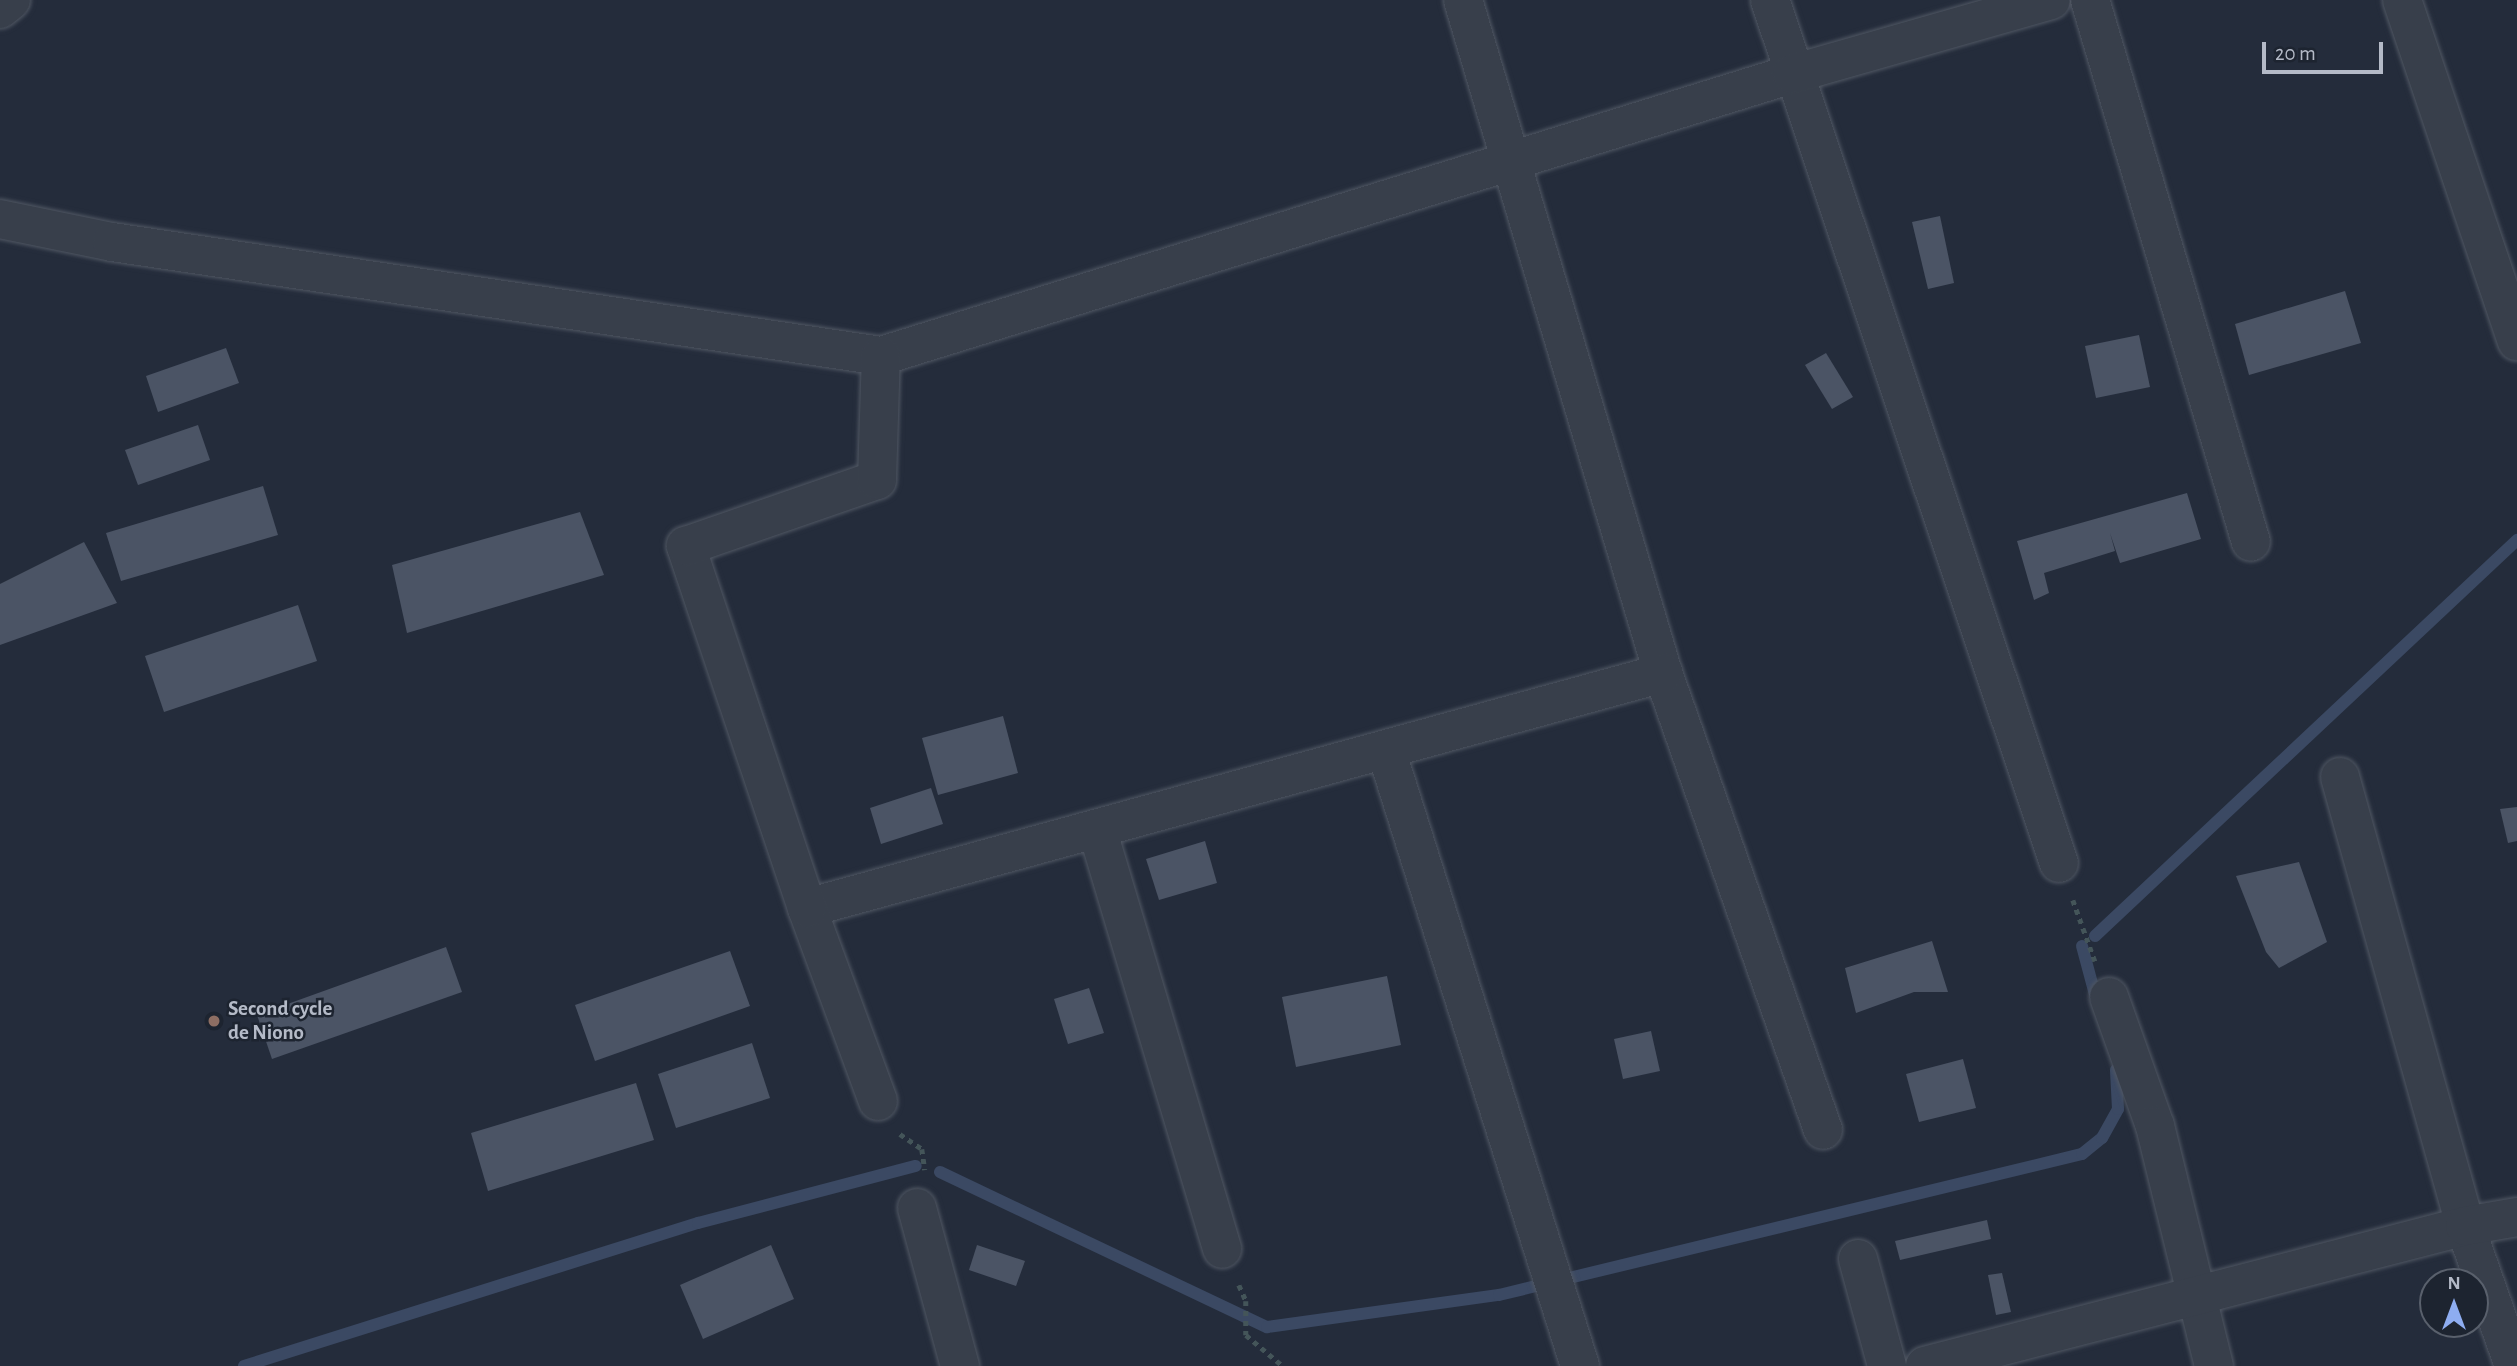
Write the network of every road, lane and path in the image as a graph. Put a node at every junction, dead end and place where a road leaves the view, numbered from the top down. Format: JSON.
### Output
{"nodes":[{"id":1,"x":10,"y":0,"type":"edge"},
{"id":2,"x":1463,"y":0,"type":"edge"},
{"id":3,"x":1770,"y":0,"type":"edge"},
{"id":4,"x":2051,"y":0,"type":"edge"},
{"id":5,"x":2090,"y":0,"type":"edge"},
{"id":6,"x":2402,"y":0,"type":"edge"},
{"id":7,"x":0,"y":9,"type":"edge"},
{"id":8,"x":1792,"y":74,"type":"junction"},
{"id":9,"x":1511,"y":163,"type":"junction"},
{"id":10,"x":0,"y":219,"type":"edge"},
{"id":11,"x":2517,"y":341,"type":"edge"},
{"id":12,"x":881,"y":356,"type":"junction"},
{"id":13,"x":2251,"y":542,"type":"dead end"},
{"id":14,"x":1663,"y":673,"type":"junction"},
{"id":15,"x":1386,"y":750,"type":"junction"},
{"id":16,"x":2340,"y":777,"type":"dead end"},
{"id":17,"x":1097,"y":829,"type":"junction"},
{"id":18,"x":2059,"y":863,"type":"joint"},
{"id":19,"x":807,"y":908,"type":"junction"},
{"id":20,"x":2109,"y":998,"type":"joint"},
{"id":21,"x":878,"y":1101,"type":"joint"},
{"id":22,"x":1824,"y":1130,"type":"dead end"},
{"id":23,"x":917,"y":1208,"type":"joint"},
{"id":24,"x":2517,"y":1217,"type":"edge"},
{"id":25,"x":2465,"y":1226,"type":"junction"},
{"id":26,"x":1222,"y":1250,"type":"dead end"},
{"id":27,"x":1858,"y":1259,"type":"dead end"},
{"id":28,"x":2195,"y":1298,"type":"junction"},
{"id":29,"x":1246,"y":1301,"type":"dead end"},
{"id":30,"x":960,"y":1366,"type":"edge"},
{"id":31,"x":1283,"y":1366,"type":"edge"},
{"id":32,"x":1580,"y":1366,"type":"edge"},
{"id":33,"x":1886,"y":1366,"type":"edge"},
{"id":34,"x":1925,"y":1366,"type":"edge"},
{"id":35,"x":2214,"y":1366,"type":"edge"},
{"id":36,"x":2514,"y":1366,"type":"edge"}],
"edges":[{"from":1,"to":7,"type":"street"},
{"from":2,"to":9,"type":"street"},
{"from":3,"to":8,"type":"street"},
{"from":4,"to":8,"type":"street"},
{"from":5,"to":13,"type":"street"},
{"from":6,"to":11,"type":"street"},
{"from":8,"to":9,"type":"street"},
{"from":8,"to":18,"type":"street"},
{"from":9,"to":12,"type":"street"},
{"from":9,"to":14,"type":"street"},
{"from":10,"to":12,"type":"street"},
{"from":12,"to":19,"type":"street"},
{"from":14,"to":15,"type":"street"},
{"from":14,"to":22,"type":"street"},
{"from":15,"to":17,"type":"street"},
{"from":15,"to":32,"type":"street"},
{"from":16,"to":25,"type":"street"},
{"from":17,"to":19,"type":"street"},
{"from":17,"to":26,"type":"street"},
{"from":18,"to":20,"type":"path"},
{"from":19,"to":21,"type":"street"},
{"from":20,"to":28,"type":"street"},
{"from":21,"to":23,"type":"path"},
{"from":23,"to":30,"type":"street"},
{"from":24,"to":25,"type":"street"},
{"from":25,"to":28,"type":"street"},
{"from":25,"to":36,"type":"street"},
{"from":27,"to":33,"type":"street"},
{"from":28,"to":34,"type":"street"},
{"from":28,"to":35,"type":"street"},
{"from":29,"to":31,"type":"path"}]}
